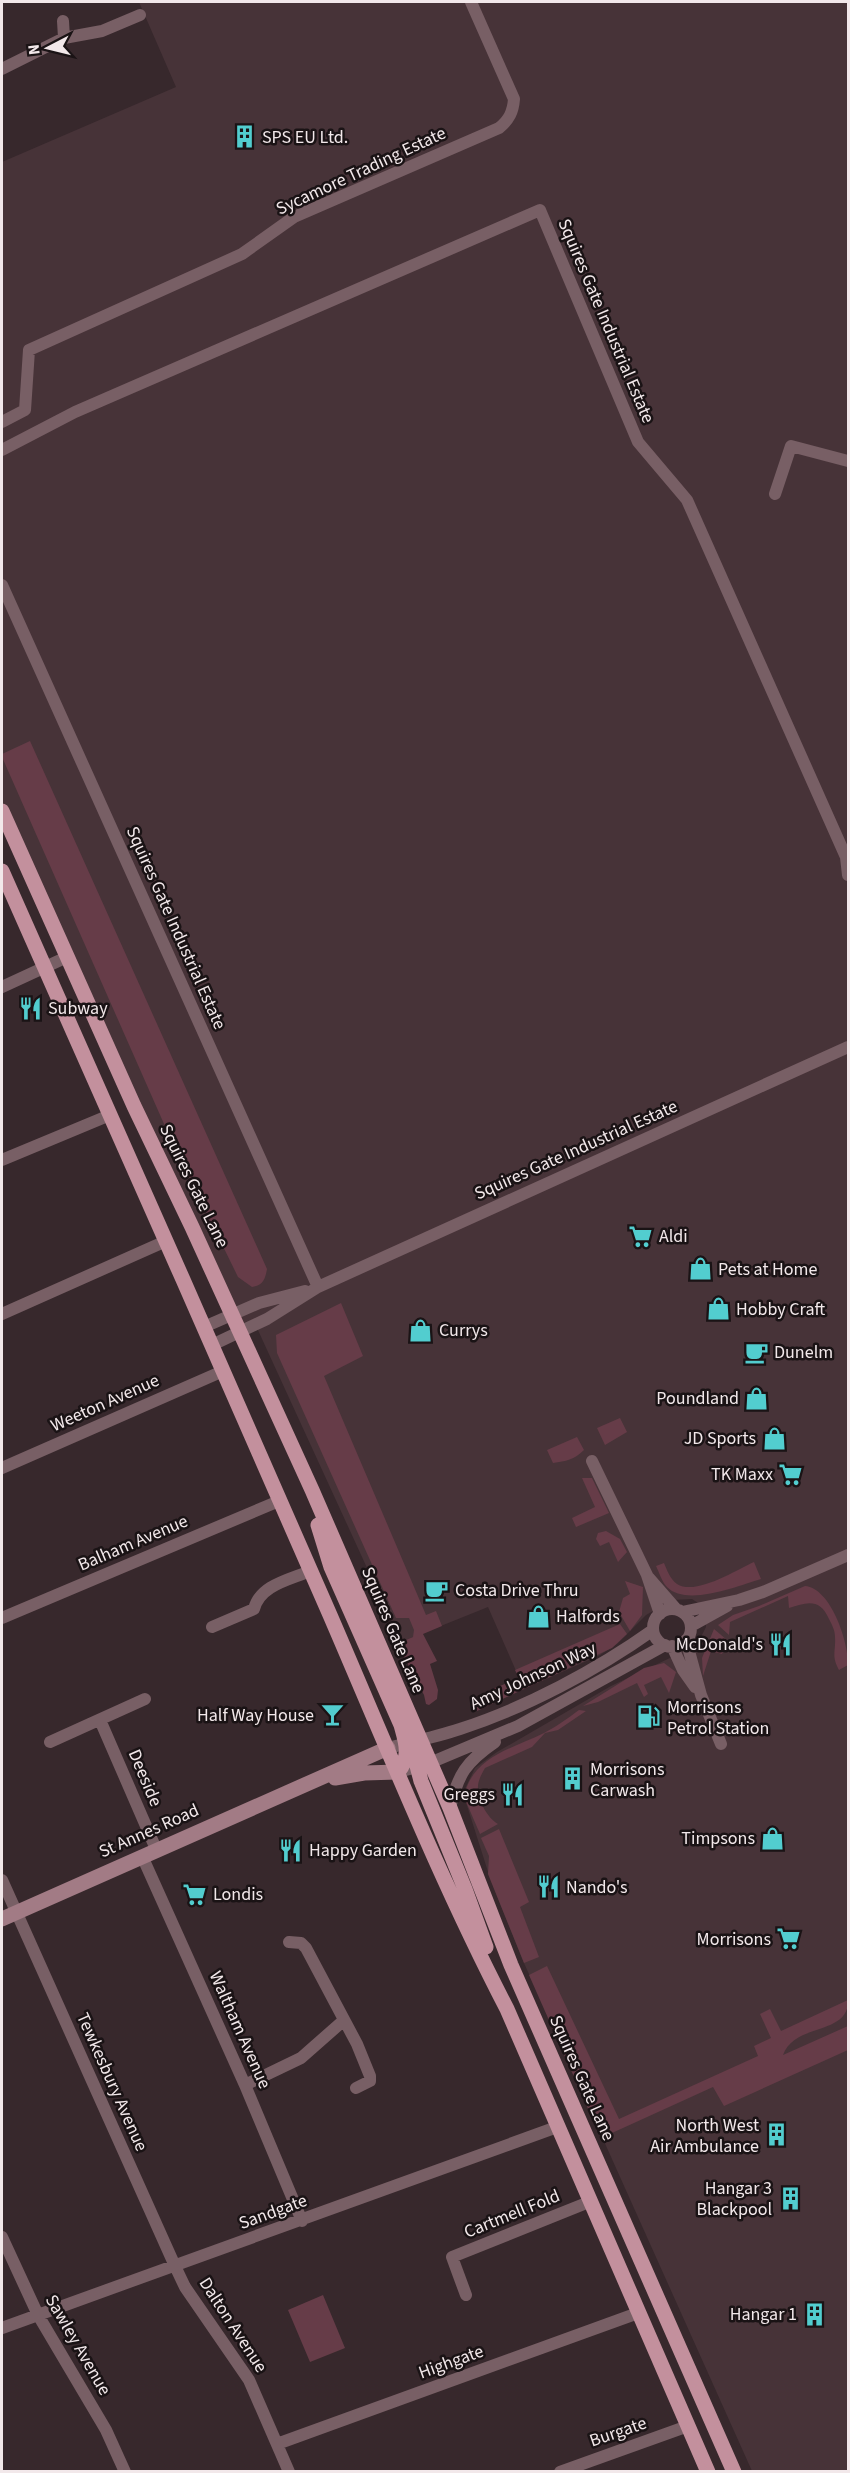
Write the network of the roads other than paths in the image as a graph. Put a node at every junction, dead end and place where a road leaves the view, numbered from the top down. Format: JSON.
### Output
{"nodes":[{"id":1,"x":471,"y":2,"type":"edge"},
{"id":2,"x":140,"y":15,"type":"dead end"},
{"id":3,"x":63,"y":21,"type":"dead end"},
{"id":4,"x":64,"y":38,"type":"junction"},
{"id":5,"x":2,"y":69,"type":"edge"},
{"id":6,"x":2,"y":422,"type":"edge"},
{"id":7,"x":2,"y":450,"type":"edge"},
{"id":8,"x":849,"y":460,"type":"edge"},
{"id":9,"x":775,"y":494,"type":"dead end"},
{"id":10,"x":2,"y":585,"type":"edge"},
{"id":11,"x":2,"y":811,"type":"edge"},
{"id":12,"x":2,"y":871,"type":"edge"},
{"id":13,"x":849,"y":875,"type":"edge"},
{"id":14,"x":67,"y":957,"type":"junction"},
{"id":15,"x":45,"y":968,"type":"junction"},
{"id":16,"x":2,"y":987,"type":"edge"},
{"id":17,"x":849,"y":1047,"type":"edge"},
{"id":18,"x":110,"y":1115,"type":"junction"},
{"id":19,"x":2,"y":1160,"type":"edge"},
{"id":20,"x":166,"y":1241,"type":"junction"},
{"id":21,"x":318,"y":1287,"type":"junction"},
{"id":22,"x":2,"y":1314,"type":"edge"},
{"id":23,"x":232,"y":1314,"type":"junction"},
{"id":24,"x":204,"y":1327,"type":"junction"},
{"id":25,"x":240,"y":1332,"type":"junction"},
{"id":26,"x":212,"y":1345,"type":"junction"},
{"id":27,"x":223,"y":1371,"type":"junction"},
{"id":28,"x":592,"y":1461,"type":"dead end"},
{"id":29,"x":2,"y":1468,"type":"edge"},
{"id":30,"x":279,"y":1501,"type":"junction"},
{"id":31,"x":849,"y":1555,"type":"edge"},
{"id":32,"x":310,"y":1571,"type":"junction"},
{"id":33,"x":647,"y":1575,"type":"junction"},
{"id":34,"x":739,"y":1600,"type":"junction"},
{"id":35,"x":679,"y":1611,"type":"junction"},
{"id":36,"x":660,"y":1614,"type":"junction"},
{"id":37,"x":2,"y":1618,"type":"edge"},
{"id":38,"x":691,"y":1626,"type":"junction"},
{"id":39,"x":212,"y":1627,"type":"dead end"},
{"id":40,"x":653,"y":1630,"type":"junction"},
{"id":41,"x":686,"y":1640,"type":"junction"},
{"id":42,"x":669,"y":1646,"type":"junction"},
{"id":43,"x":701,"y":1695,"type":"junction"},
{"id":44,"x":145,"y":1699,"type":"dead end"},
{"id":45,"x":100,"y":1720,"type":"junction"},
{"id":46,"x":518,"y":1726,"type":"junction"},
{"id":47,"x":413,"y":1741,"type":"junction"},
{"id":48,"x":50,"y":1742,"type":"dead end"},
{"id":49,"x":721,"y":1744,"type":"dead end"},
{"id":50,"x":388,"y":1748,"type":"junction"},
{"id":51,"x":424,"y":1765,"type":"junction"},
{"id":52,"x":398,"y":1772,"type":"junction"},
{"id":53,"x":314,"y":1782,"type":"junction"},
{"id":54,"x":450,"y":1808,"type":"junction"},
{"id":55,"x":149,"y":1853,"type":"junction"},
{"id":56,"x":2,"y":1880,"type":"edge"},
{"id":57,"x":16,"y":1912,"type":"junction"},
{"id":58,"x":2,"y":1919,"type":"edge"},
{"id":59,"x":289,"y":1942,"type":"dead end"},
{"id":60,"x":507,"y":2009,"type":"junction"},
{"id":61,"x":343,"y":2021,"type":"junction"},
{"id":62,"x":245,"y":2085,"type":"junction"},
{"id":63,"x":356,"y":2088,"type":"dead end"},
{"id":64,"x":557,"y":2127,"type":"junction"},
{"id":65,"x":589,"y":2202,"type":"junction"},
{"id":66,"x":302,"y":2221,"type":"junction"},
{"id":67,"x":2,"y":2237,"type":"edge"},
{"id":68,"x":175,"y":2266,"type":"junction"},
{"id":69,"x":466,"y":2295,"type":"dead end"},
{"id":70,"x":638,"y":2313,"type":"junction"},
{"id":71,"x":38,"y":2315,"type":"junction"},
{"id":72,"x":2,"y":2328,"type":"edge"},
{"id":73,"x":688,"y":2426,"type":"junction"},
{"id":74,"x":277,"y":2444,"type":"junction"},
{"id":75,"x":125,"y":2472,"type":"edge"},
{"id":76,"x":289,"y":2472,"type":"edge"},
{"id":77,"x":560,"y":2472,"type":"edge"},
{"id":78,"x":708,"y":2472,"type":"edge"},
{"id":79,"x":734,"y":2472,"type":"edge"}],
"edges":[{"from":1,"to":6,"type":"street","name":"Sycamore Trading Estate"},
{"from":2,"to":4,"type":"street"},
{"from":3,"to":4,"type":"street"},
{"from":4,"to":5,"type":"street"},
{"from":7,"to":13,"type":"street","name":"Squires Gate Industrial Estate"},
{"from":8,"to":9,"type":"street"},
{"from":10,"to":21,"type":"street","name":"Squires Gate Industrial Estate"},
{"from":11,"to":14,"type":"main road","name":"Squires Gate Lane"},
{"from":12,"to":15,"type":"main road"},
{"from":14,"to":15,"type":"street"},
{"from":14,"to":23,"type":"main road","name":"Squires Gate Lane"},
{"from":15,"to":16,"type":"street"},
{"from":15,"to":18,"type":"main road"},
{"from":17,"to":21,"type":"street","name":"Squires Gate Industrial Estate"},
{"from":18,"to":19,"type":"street"},
{"from":18,"to":20,"type":"main road"},
{"from":20,"to":22,"type":"street"},
{"from":20,"to":24,"type":"main road"},
{"from":21,"to":23,"type":"street"},
{"from":21,"to":25,"type":"street","name":"Squires Gate Industrial Estate"},
{"from":23,"to":24,"type":"street"},
{"from":23,"to":25,"type":"main road","name":"Squires Gate Lane"},
{"from":24,"to":26,"type":"main road"},
{"from":25,"to":26,"type":"street","name":"Squires Gate Industrial Estate"},
{"from":25,"to":47,"type":"main road","name":"Squires Gate Lane"},
{"from":26,"to":27,"type":"main road"},
{"from":27,"to":29,"type":"street","name":"Weeton Avenue"},
{"from":27,"to":30,"type":"main road"},
{"from":28,"to":33,"type":"street"},
{"from":30,"to":32,"type":"main road"},
{"from":30,"to":37,"type":"street","name":"Balham Avenue"},
{"from":31,"to":34,"type":"street"},
{"from":32,"to":39,"type":"street"},
{"from":32,"to":50,"type":"main road"},
{"from":33,"to":35,"type":"street"},
{"from":33,"to":36,"type":"street"},
{"from":34,"to":35,"type":"street"},
{"from":34,"to":38,"type":"street"},
{"from":35,"to":36,"type":"street"},
{"from":35,"to":38,"type":"street"},
{"from":36,"to":40,"type":"street"},
{"from":38,"to":41,"type":"street"},
{"from":40,"to":42,"type":"street"},
{"from":40,"to":47,"type":"street","name":"Amy Johnson Way"},
{"from":41,"to":42,"type":"street"},
{"from":41,"to":43,"type":"street"},
{"from":42,"to":43,"type":"street"},
{"from":42,"to":46,"type":"street","name":"Amy Johnson Way"},
{"from":43,"to":49,"type":"street"},
{"from":44,"to":45,"type":"street"},
{"from":45,"to":48,"type":"street"},
{"from":45,"to":55,"type":"street","name":"Deeside"},
{"from":46,"to":51,"type":"street","name":"Amy Johnson Way"},
{"from":46,"to":54,"type":"street","name":"Amy Johnson Way"},
{"from":47,"to":50,"type":"street","name":"St Annes Road"},
{"from":47,"to":51,"type":"main road","name":"Squires Gate Lane"},
{"from":47,"to":52,"type":"main road"},
{"from":50,"to":52,"type":"main road"},
{"from":50,"to":53,"type":"street","name":"St Annes Road"},
{"from":51,"to":52,"type":"street","name":"Amy Johnson Way"},
{"from":51,"to":54,"type":"main road","name":"Squires Gate Lane"},
{"from":51,"to":60,"type":"main road"},
{"from":52,"to":53,"type":"street","name":"St Annes Road"},
{"from":52,"to":60,"type":"main road"},
{"from":53,"to":55,"type":"street","name":"St Annes Road"},
{"from":54,"to":79,"type":"main road","name":"Squires Gate Lane"},
{"from":55,"to":57,"type":"street","name":"St Annes Road"},
{"from":55,"to":62,"type":"street","name":"Waltham Avenue"},
{"from":56,"to":57,"type":"street","name":"Tewkesbury Avenue"},
{"from":57,"to":58,"type":"street","name":"St Annes Road"},
{"from":57,"to":68,"type":"street","name":"Tewkesbury Avenue"},
{"from":59,"to":61,"type":"street"},
{"from":60,"to":64,"type":"main road"},
{"from":61,"to":62,"type":"street"},
{"from":61,"to":63,"type":"street"},
{"from":62,"to":66,"type":"street","name":"Waltham Avenue"},
{"from":64,"to":65,"type":"main road"},
{"from":64,"to":66,"type":"street","name":"Sandgate"},
{"from":65,"to":69,"type":"street","name":"Cartmell Fold"},
{"from":65,"to":70,"type":"main road"},
{"from":66,"to":68,"type":"street","name":"Sandgate"},
{"from":67,"to":71,"type":"street","name":"Sawley Avenue"},
{"from":68,"to":71,"type":"street","name":"Sandgate"},
{"from":68,"to":74,"type":"street","name":"Dalton Avenue"},
{"from":70,"to":73,"type":"main road"},
{"from":70,"to":74,"type":"street","name":"Highgate"},
{"from":71,"to":72,"type":"street","name":"Sandgate"},
{"from":71,"to":75,"type":"street","name":"Sawley Avenue"},
{"from":73,"to":77,"type":"street","name":"Burgate"},
{"from":73,"to":78,"type":"main road"},
{"from":74,"to":76,"type":"street","name":"Dalton Avenue"}]}
